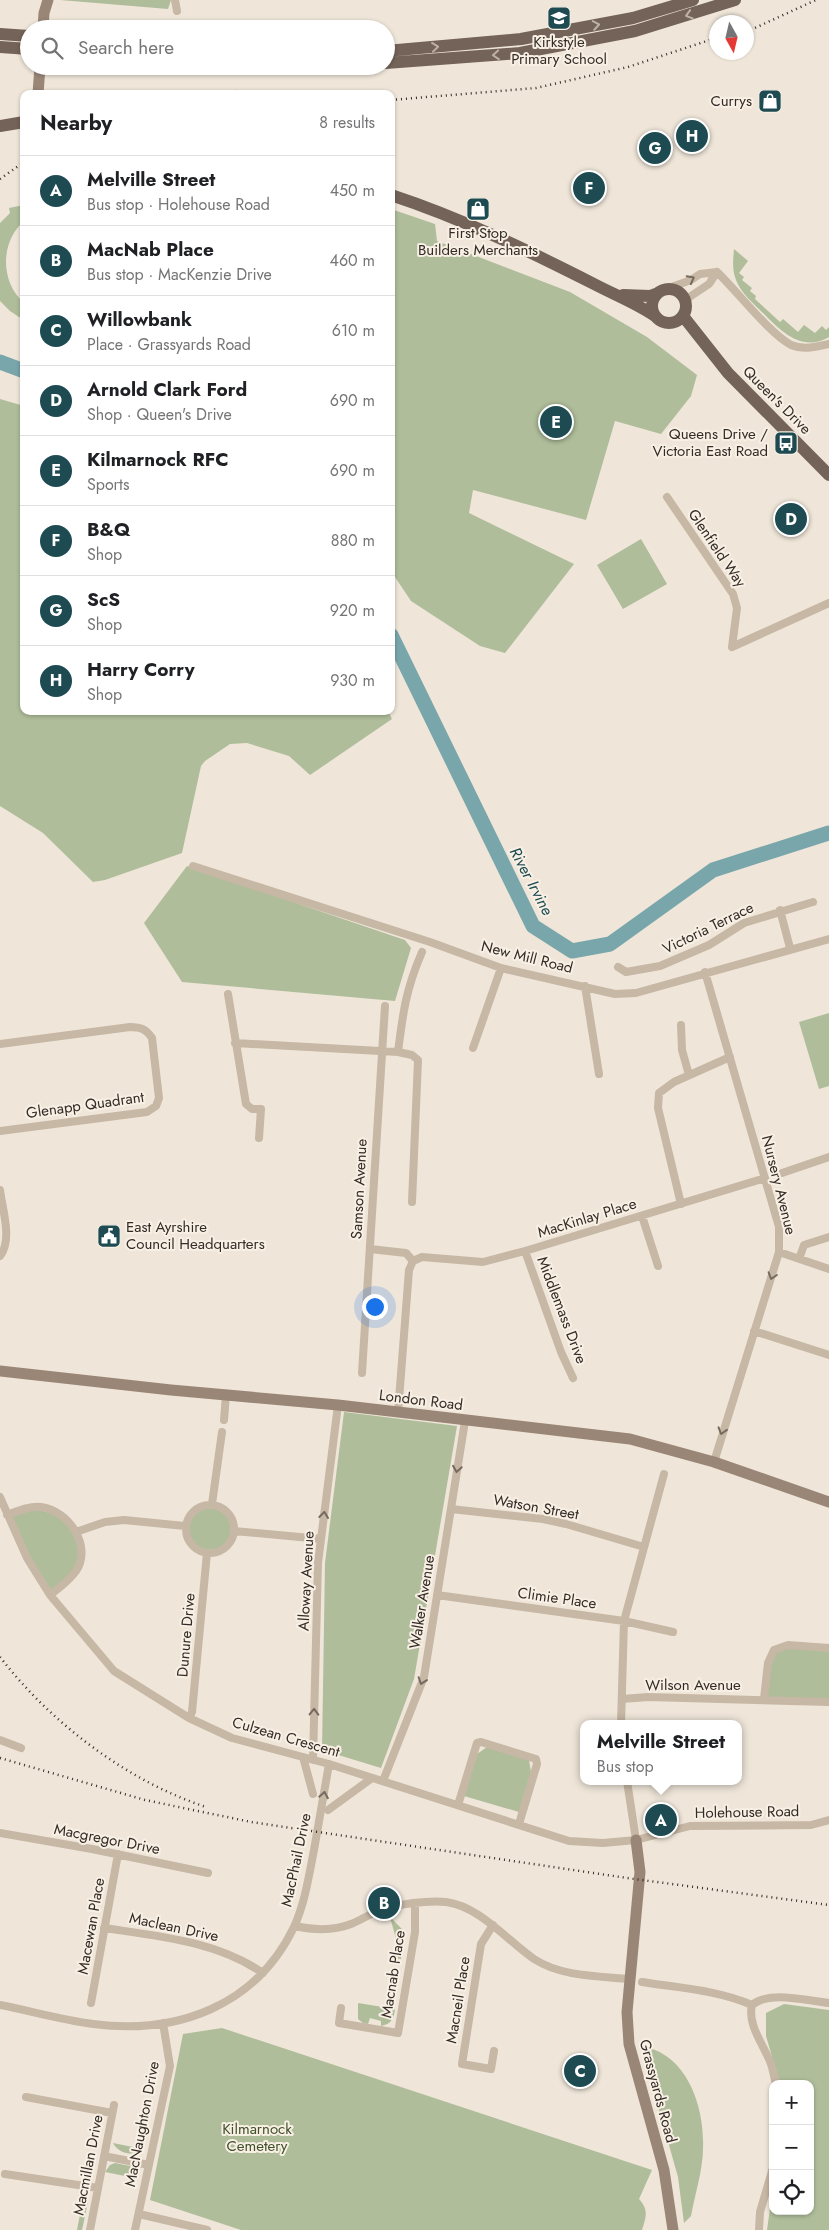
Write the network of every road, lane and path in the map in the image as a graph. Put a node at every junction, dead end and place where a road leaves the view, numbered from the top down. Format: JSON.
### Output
{"nodes":[{"id":1,"x":48,"y":0,"type":"edge"},
{"id":2,"x":175,"y":0,"type":"edge"},
{"id":3,"x":693,"y":0,"type":"edge"},
{"id":4,"x":735,"y":0,"type":"edge"},
{"id":5,"x":177,"y":11,"type":"dead end"},
{"id":6,"x":44,"y":20,"type":"edge"},
{"id":7,"x":6,"y":34,"type":"edge"},
{"id":8,"x":20,"y":35,"type":"edge"},
{"id":9,"x":4,"y":48,"type":"edge"},
{"id":10,"x":20,"y":49,"type":"edge"},
{"id":11,"x":395,"y":50,"type":"edge"},
{"id":12,"x":395,"y":62,"type":"edge"},
{"id":13,"x":39,"y":75,"type":"edge"},
{"id":14,"x":38,"y":90,"type":"edge"},
{"id":15,"x":20,"y":123,"type":"edge"},
{"id":16,"x":0,"y":126,"type":"edge"},
{"id":17,"x":395,"y":197,"type":"edge"},
{"id":18,"x":717,"y":272,"type":"junction"},
{"id":19,"x":662,"y":291,"type":"junction"},
{"id":20,"x":615,"y":294,"type":"junction"},
{"id":21,"x":685,"y":300,"type":"junction"},
{"id":22,"x":655,"y":316,"type":"junction"},
{"id":23,"x":683,"y":316,"type":"junction"},
{"id":24,"x":670,"y":323,"type":"junction"},
{"id":25,"x":829,"y":344,"type":"edge"},
{"id":26,"x":705,"y":345,"type":"junction"},
{"id":27,"x":829,"y":475,"type":"edge"},
{"id":28,"x":667,"y":497,"type":"dead end"},
{"id":29,"x":829,"y":603,"type":"edge"},
{"id":30,"x":193,"y":866,"type":"dead end"},
{"id":31,"x":814,"y":902,"type":"dead end"},
{"id":32,"x":780,"y":910,"type":"junction"},
{"id":33,"x":829,"y":938,"type":"edge"},
{"id":34,"x":790,"y":948,"type":"junction"},
{"id":35,"x":422,"y":952,"type":"dead end"},
{"id":36,"x":501,"y":968,"type":"junction"},
{"id":37,"x":618,"y":968,"type":"dead end"},
{"id":38,"x":705,"y":972,"type":"junction"},
{"id":39,"x":585,"y":986,"type":"junction"},
{"id":40,"x":228,"y":994,"type":"dead end"},
{"id":41,"x":385,"y":1006,"type":"dead end"},
{"id":42,"x":681,"y":1025,"type":"dead end"},
{"id":43,"x":235,"y":1043,"type":"junction"},
{"id":44,"x":0,"y":1044,"type":"edge"},
{"id":45,"x":473,"y":1048,"type":"dead end"},
{"id":46,"x":381,"y":1051,"type":"junction"},
{"id":47,"x":398,"y":1052,"type":"junction"},
{"id":48,"x":730,"y":1056,"type":"junction"},
{"id":49,"x":599,"y":1074,"type":"dead end"},
{"id":50,"x":689,"y":1075,"type":"junction"},
{"id":51,"x":0,"y":1131,"type":"edge"},
{"id":52,"x":260,"y":1138,"type":"dead end"},
{"id":53,"x":829,"y":1157,"type":"edge"},
{"id":54,"x":782,"y":1173,"type":"dead end"},
{"id":55,"x":765,"y":1178,"type":"junction"},
{"id":56,"x":0,"y":1190,"type":"edge"},
{"id":57,"x":412,"y":1202,"type":"dead end"},
{"id":58,"x":681,"y":1204,"type":"junction"},
{"id":59,"x":642,"y":1216,"type":"junction"},
{"id":60,"x":829,"y":1237,"type":"edge"},
{"id":61,"x":370,"y":1249,"type":"junction"},
{"id":62,"x":525,"y":1251,"type":"junction"},
{"id":63,"x":780,"y":1252,"type":"junction"},
{"id":64,"x":0,"y":1256,"type":"edge"},
{"id":65,"x":799,"y":1259,"type":"junction"},
{"id":66,"x":414,"y":1261,"type":"junction"},
{"id":67,"x":658,"y":1266,"type":"dead end"},
{"id":68,"x":829,"y":1269,"type":"edge"},
{"id":69,"x":754,"y":1331,"type":"junction"},
{"id":70,"x":829,"y":1356,"type":"edge"},
{"id":71,"x":0,"y":1371,"type":"edge"},
{"id":72,"x":362,"y":1373,"type":"dead end"},
{"id":73,"x":573,"y":1378,"type":"dead end"},
{"id":74,"x":226,"y":1395,"type":"junction"},
{"id":75,"x":338,"y":1405,"type":"junction"},
{"id":76,"x":398,"y":1413,"type":"junction"},
{"id":77,"x":224,"y":1420,"type":"dead end"},
{"id":78,"x":465,"y":1421,"type":"junction"},
{"id":79,"x":222,"y":1432,"type":"dead end"},
{"id":80,"x":714,"y":1462,"type":"junction"},
{"id":81,"x":664,"y":1474,"type":"dead end"},
{"id":82,"x":0,"y":1497,"type":"edge"},
{"id":83,"x":829,"y":1502,"type":"edge"},
{"id":84,"x":212,"y":1504,"type":"junction"},
{"id":85,"x":451,"y":1508,"type":"junction"},
{"id":86,"x":7,"y":1515,"type":"junction"},
{"id":87,"x":186,"y":1526,"type":"junction"},
{"id":88,"x":234,"y":1531,"type":"junction"},
{"id":89,"x":76,"y":1532,"type":"junction"},
{"id":90,"x":321,"y":1539,"type":"junction"},
{"id":91,"x":644,"y":1548,"type":"junction"},
{"id":92,"x":208,"y":1553,"type":"junction"},
{"id":93,"x":50,"y":1595,"type":"junction"},
{"id":94,"x":437,"y":1595,"type":"junction"},
{"id":95,"x":624,"y":1621,"type":"junction"},
{"id":96,"x":673,"y":1632,"type":"dead end"},
{"id":97,"x":829,"y":1648,"type":"edge"},
{"id":98,"x":622,"y":1699,"type":"junction"},
{"id":99,"x":764,"y":1699,"type":"junction"},
{"id":100,"x":829,"y":1702,"type":"edge"},
{"id":101,"x":189,"y":1718,"type":"junction"},
{"id":102,"x":621,"y":1720,"type":"edge"},
{"id":103,"x":0,"y":1740,"type":"edge"},
{"id":104,"x":21,"y":1748,"type":"dead end"},
{"id":105,"x":303,"y":1758,"type":"junction"},
{"id":106,"x":313,"y":1760,"type":"junction"},
{"id":107,"x":329,"y":1764,"type":"junction"},
{"id":108,"x":372,"y":1778,"type":"junction"},
{"id":109,"x":383,"y":1781,"type":"junction"},
{"id":110,"x":628,"y":1785,"type":"edge"},
{"id":111,"x":313,"y":1794,"type":"dead end"},
{"id":112,"x":458,"y":1804,"type":"junction"},
{"id":113,"x":328,"y":1810,"type":"dead end"},
{"id":114,"x":829,"y":1820,"type":"edge"},
{"id":115,"x":519,"y":1824,"type":"junction"},
{"id":116,"x":0,"y":1833,"type":"edge"},
{"id":117,"x":636,"y":1840,"type":"junction"},
{"id":118,"x":118,"y":1854,"type":"junction"},
{"id":119,"x":208,"y":1873,"type":"dead end"},
{"id":120,"x":415,"y":1904,"type":"junction"},
{"id":121,"x":493,"y":1925,"type":"junction"},
{"id":122,"x":294,"y":1926,"type":"junction"},
{"id":123,"x":104,"y":1928,"type":"junction"},
{"id":124,"x":262,"y":1973,"type":"junction"},
{"id":125,"x":630,"y":1979,"type":"junction"},
{"id":126,"x":642,"y":1982,"type":"dead end"},
{"id":127,"x":91,"y":2003,"type":"dead end"},
{"id":128,"x":829,"y":2003,"type":"edge"},
{"id":129,"x":0,"y":2005,"type":"edge"},
{"id":130,"x":752,"y":2005,"type":"junction"},
{"id":131,"x":341,"y":2008,"type":"dead end"},
{"id":132,"x":163,"y":2024,"type":"junction"},
{"id":133,"x":494,"y":2051,"type":"dead end"},
{"id":134,"x":775,"y":2080,"type":"edge"},
{"id":135,"x":26,"y":2098,"type":"dead end"},
{"id":136,"x":104,"y":2156,"type":"junction"},
{"id":137,"x":149,"y":2166,"type":"junction"},
{"id":138,"x":772,"y":2170,"type":"edge"},
{"id":139,"x":5,"y":2174,"type":"dead end"},
{"id":140,"x":98,"y":2188,"type":"junction"},
{"id":141,"x":139,"y":2214,"type":"junction"},
{"id":142,"x":90,"y":2230,"type":"edge"},
{"id":143,"x":135,"y":2230,"type":"edge"},
{"id":144,"x":207,"y":2230,"type":"edge"},
{"id":145,"x":672,"y":2230,"type":"edge"},
{"id":146,"x":759,"y":2230,"type":"edge"}],
"edges":[{"from":1,"to":6,"type":"main road"},
{"from":2,"to":5,"type":"street"},
{"from":11,"to":3,"type":"main road","one_way":true},
{"from":4,"to":12,"type":"main road","one_way":true},
{"from":7,"to":8,"type":"main road"},
{"from":9,"to":10,"type":"main road"},
{"from":13,"to":14,"type":"main road"},
{"from":15,"to":16,"type":"main road"},
{"from":17,"to":20,"type":"main road"},
{"from":19,"to":18,"type":"street","one_way":true},
{"from":18,"to":21,"type":"street"},
{"from":18,"to":25,"type":"street"},
{"from":19,"to":20,"type":"main road"},
{"from":19,"to":21,"type":"main road"},
{"from":19,"to":22,"type":"main road"},
{"from":20,"to":22,"type":"main road"},
{"from":21,"to":23,"type":"main road"},
{"from":22,"to":24,"type":"main road"},
{"from":23,"to":24,"type":"main road"},
{"from":23,"to":26,"type":"main road","name":"Queen's Drive"},
{"from":24,"to":26,"type":"main road","name":"Queen's Drive"},
{"from":26,"to":27,"type":"main road","name":"Queen's Drive"},
{"from":28,"to":29,"type":"street","name":"Glenfield Way"},
{"from":30,"to":36,"type":"street","name":"New Mill Road"},
{"from":31,"to":32,"type":"street","name":"Victoria Terrace"},
{"from":32,"to":34,"type":"street"},
{"from":32,"to":37,"type":"street","name":"Victoria Terrace"},
{"from":33,"to":34,"type":"street","name":"New Mill Road"},
{"from":34,"to":38,"type":"street","name":"New Mill Road"},
{"from":35,"to":47,"type":"street"},
{"from":36,"to":39,"type":"street","name":"New Mill Road"},
{"from":36,"to":45,"type":"street"},
{"from":38,"to":39,"type":"street","name":"New Mill Road"},
{"from":38,"to":48,"type":"street","name":"Nursery Avenue"},
{"from":39,"to":49,"type":"street"},
{"from":40,"to":43,"type":"street"},
{"from":41,"to":46,"type":"street","name":"Samson Avenue"},
{"from":42,"to":50,"type":"street"},
{"from":43,"to":46,"type":"street"},
{"from":43,"to":52,"type":"street"},
{"from":44,"to":51,"type":"street","name":"Glenapp Quadrant"},
{"from":46,"to":47,"type":"street"},
{"from":46,"to":61,"type":"street","name":"Samson Avenue"},
{"from":47,"to":57,"type":"street"},
{"from":48,"to":50,"type":"street"},
{"from":48,"to":55,"type":"street","name":"Nursery Avenue"},
{"from":50,"to":58,"type":"street"},
{"from":53,"to":54,"type":"street"},
{"from":55,"to":58,"type":"street","name":"MacKinlay Place"},
{"from":55,"to":63,"type":"street","name":"Nursery Avenue"},
{"from":56,"to":64,"type":"street"},
{"from":58,"to":59,"type":"street","name":"MacKinlay Place"},
{"from":59,"to":62,"type":"street","name":"MacKinlay Place"},
{"from":59,"to":67,"type":"street"},
{"from":60,"to":65,"type":"street"},
{"from":61,"to":66,"type":"street"},
{"from":61,"to":72,"type":"street","name":"Samson Avenue"},
{"from":62,"to":66,"type":"street","name":"MacKinlay Place"},
{"from":62,"to":73,"type":"street","name":"Middlemass Drive"},
{"from":63,"to":65,"type":"street"},
{"from":63,"to":69,"type":"street","name":"Nursery Avenue","one_way":true},
{"from":65,"to":68,"type":"street"},
{"from":66,"to":76,"type":"street"},
{"from":69,"to":70,"type":"street"},
{"from":69,"to":80,"type":"street","name":"Nursery Avenue","one_way":true},
{"from":71,"to":74,"type":"main road","name":"London Road"},
{"from":74,"to":75,"type":"main road","name":"London Road"},
{"from":74,"to":77,"type":"street"},
{"from":75,"to":76,"type":"main road","name":"London Road"},
{"from":90,"to":75,"type":"street","name":"Alloway Avenue","one_way":true},
{"from":76,"to":78,"type":"main road","name":"London Road"},
{"from":78,"to":80,"type":"main road","name":"London Road"},
{"from":78,"to":85,"type":"street","name":"Walker Avenue","one_way":true},
{"from":79,"to":84,"type":"street"},
{"from":80,"to":83,"type":"main road","name":"London Road"},
{"from":81,"to":91,"type":"street"},
{"from":82,"to":86,"type":"street","name":"Culzean Crescent"},
{"from":84,"to":87,"type":"street"},
{"from":84,"to":88,"type":"street"},
{"from":85,"to":91,"type":"street","name":"Watson Street"},
{"from":85,"to":94,"type":"street","name":"Walker Avenue"},
{"from":86,"to":89,"type":"street"},
{"from":86,"to":93,"type":"street","name":"Culzean Crescent"},
{"from":87,"to":89,"type":"street"},
{"from":87,"to":92,"type":"street"},
{"from":88,"to":90,"type":"street"},
{"from":88,"to":92,"type":"street"},
{"from":89,"to":93,"type":"street"},
{"from":106,"to":90,"type":"street","name":"Alloway Avenue","one_way":true},
{"from":91,"to":95,"type":"street"},
{"from":92,"to":101,"type":"street","name":"Dunure Drive"},
{"from":93,"to":101,"type":"street","name":"Culzean Crescent"},
{"from":94,"to":95,"type":"street","name":"Climie Place"},
{"from":94,"to":109,"type":"street","name":"Walker Avenue","one_way":true},
{"from":95,"to":96,"type":"street","name":"Climie Place"},
{"from":95,"to":98,"type":"street"},
{"from":97,"to":99,"type":"street"},
{"from":98,"to":99,"type":"street","name":"Wilson Avenue"},
{"from":98,"to":102,"type":"street"},
{"from":99,"to":100,"type":"street","name":"Wilson Avenue"},
{"from":101,"to":105,"type":"street","name":"Culzean Crescent"},
{"from":103,"to":104,"type":"street"},
{"from":105,"to":106,"type":"street","name":"Culzean Crescent"},
{"from":105,"to":111,"type":"street"},
{"from":106,"to":107,"type":"street","name":"Culzean Crescent"},
{"from":107,"to":108,"type":"street","name":"Culzean Crescent"},
{"from":122,"to":107,"type":"street","name":"MacPhail Drive","one_way":true},
{"from":108,"to":109,"type":"street","name":"Culzean Crescent"},
{"from":108,"to":113,"type":"street"},
{"from":109,"to":112,"type":"street","name":"Culzean Crescent"},
{"from":110,"to":117,"type":"street"},
{"from":112,"to":115,"type":"street","name":"Culzean Crescent"},
{"from":112,"to":115,"type":"street"},
{"from":114,"to":117,"type":"street","name":"Holehouse Road"},
{"from":115,"to":117,"type":"street","name":"Culzean Crescent"},
{"from":116,"to":118,"type":"street","name":"Macgregor Drive"},
{"from":117,"to":125,"type":"main road","name":"Grassyards Road"},
{"from":118,"to":119,"type":"street","name":"Macgregor Drive"},
{"from":118,"to":123,"type":"street","name":"Macewan Place"},
{"from":120,"to":121,"type":"street"},
{"from":120,"to":122,"type":"street"},
{"from":120,"to":131,"type":"street","name":"Macnab Place"},
{"from":121,"to":125,"type":"street"},
{"from":121,"to":133,"type":"street","name":"Macneil Place"},
{"from":122,"to":124,"type":"street","name":"MacPhail Drive"},
{"from":123,"to":124,"type":"street","name":"Maclean Drive"},
{"from":123,"to":127,"type":"street","name":"Macewan Place"},
{"from":124,"to":132,"type":"street","name":"MacPhail Drive"},
{"from":125,"to":145,"type":"main road","name":"Grassyards Road"},
{"from":126,"to":130,"type":"street"},
{"from":128,"to":130,"type":"street"},
{"from":129,"to":132,"type":"street","name":"MacPhail Drive"},
{"from":130,"to":134,"type":"street"},
{"from":132,"to":137,"type":"street","name":"MacNaughton Drive"},
{"from":135,"to":136,"type":"street","name":"Macmillan Drive"},
{"from":136,"to":137,"type":"street"},
{"from":136,"to":140,"type":"street","name":"Macmillan Drive"},
{"from":137,"to":141,"type":"street","name":"MacNaughton Drive"},
{"from":138,"to":146,"type":"street"},
{"from":139,"to":140,"type":"street"},
{"from":140,"to":142,"type":"street","name":"Macmillan Drive"},
{"from":141,"to":143,"type":"street","name":"MacNaughton Drive"},
{"from":141,"to":144,"type":"street"}]}
